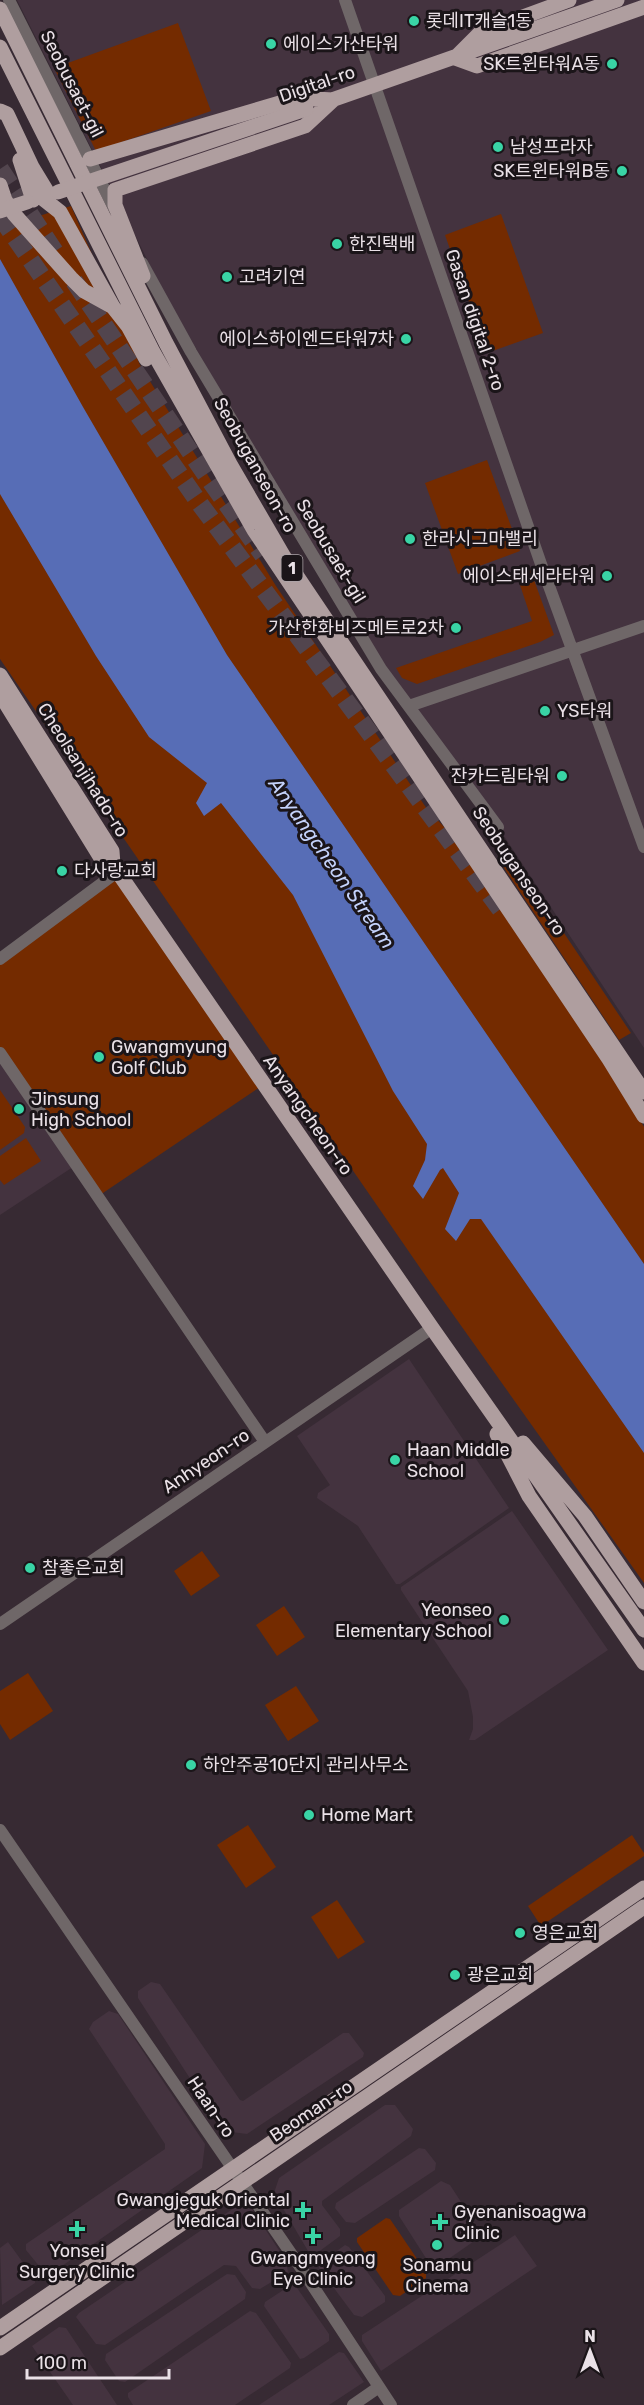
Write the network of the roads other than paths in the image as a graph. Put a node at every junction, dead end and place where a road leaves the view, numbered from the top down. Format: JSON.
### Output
{"nodes":[{"id":1,"x":9,"y":0,"type":"edge"},
{"id":2,"x":345,"y":0,"type":"edge"},
{"id":3,"x":569,"y":0,"type":"edge"},
{"id":4,"x":617,"y":0,"type":"edge"},
{"id":5,"x":644,"y":7,"type":"edge"},
{"id":6,"x":0,"y":9,"type":"edge"},
{"id":7,"x":0,"y":47,"type":"edge"},
{"id":8,"x":455,"y":58,"type":"junction"},
{"id":9,"x":375,"y":85,"type":"junction"},
{"id":10,"x":333,"y":100,"type":"junction"},
{"id":11,"x":0,"y":111,"type":"edge"},
{"id":12,"x":0,"y":117,"type":"edge"},
{"id":13,"x":90,"y":159,"type":"junction"},
{"id":14,"x":0,"y":185,"type":"edge"},
{"id":15,"x":109,"y":187,"type":"junction"},
{"id":16,"x":42,"y":197,"type":"junction"},
{"id":17,"x":0,"y":211,"type":"edge"},
{"id":18,"x":118,"y":214,"type":"junction"},
{"id":19,"x":113,"y":307,"type":"junction"},
{"id":20,"x":184,"y":376,"type":"junction"},
{"id":21,"x":254,"y":530,"type":"junction"},
{"id":22,"x":644,"y":626,"type":"edge"},
{"id":23,"x":572,"y":651,"type":"junction"},
{"id":24,"x":0,"y":675,"type":"edge"},
{"id":25,"x":0,"y":694,"type":"edge"},
{"id":26,"x":410,"y":706,"type":"junction"},
{"id":27,"x":498,"y":827,"type":"dead end"},
{"id":28,"x":644,"y":847,"type":"edge"},
{"id":29,"x":115,"y":869,"type":"junction"},
{"id":30,"x":0,"y":958,"type":"edge"},
{"id":31,"x":0,"y":1053,"type":"edge"},
{"id":32,"x":644,"y":1092,"type":"edge"},
{"id":33,"x":644,"y":1116,"type":"edge"},
{"id":34,"x":432,"y":1328,"type":"junction"},
{"id":35,"x":473,"y":1386,"type":"junction"},
{"id":36,"x":265,"y":1443,"type":"junction"},
{"id":37,"x":644,"y":1602,"type":"edge"},
{"id":38,"x":0,"y":1624,"type":"edge"},
{"id":39,"x":644,"y":1630,"type":"edge"},
{"id":40,"x":644,"y":1663,"type":"edge"},
{"id":41,"x":0,"y":1830,"type":"edge"},
{"id":42,"x":644,"y":1888,"type":"edge"},
{"id":43,"x":644,"y":1907,"type":"edge"},
{"id":44,"x":232,"y":2169,"type":"junction"},
{"id":45,"x":242,"y":2182,"type":"junction"},
{"id":46,"x":0,"y":2328,"type":"edge"},
{"id":47,"x":0,"y":2348,"type":"edge"},
{"id":48,"x":379,"y":2387,"type":"junction"},
{"id":49,"x":353,"y":2405,"type":"edge"},
{"id":50,"x":392,"y":2405,"type":"edge"}],
"edges":[{"from":1,"to":13,"type":"street","name":"Seobusaet-gil"},
{"from":2,"to":9,"type":"street","name":"Gasan digital 2-ro"},
{"from":3,"to":8,"type":"main road"},
{"from":4,"to":8,"type":"main road","name":"Digital-ro"},
{"from":5,"to":8,"type":"main road"},
{"from":6,"to":20,"type":"main road","name":"Seobuganseon-ro","number":"1"},
{"from":7,"to":21,"type":"main road","name":"Seobuganseon-ro","number":"1"},
{"from":8,"to":9,"type":"main road","name":"Digital-ro"},
{"from":9,"to":10,"type":"main road","name":"Digital-ro"},
{"from":9,"to":23,"type":"street","name":"Gasan digital 2-ro"},
{"from":10,"to":13,"type":"main road"},
{"from":10,"to":15,"type":"main road"},
{"from":10,"to":16,"type":"main road","name":"Digital-ro","bridge":true},
{"from":11,"to":16,"type":"main road"},
{"from":12,"to":16,"type":"main road"},
{"from":13,"to":15,"type":"street","name":"Seobusaet-gil"},
{"from":14,"to":19,"type":"main road"},
{"from":15,"to":18,"type":"main road"},
{"from":16,"to":17,"type":"main road","name":"Digital-ro","bridge":true},
{"from":16,"to":19,"type":"main road"},
{"from":18,"to":20,"type":"main road"},
{"from":18,"to":26,"type":"street","name":"Seobusaet-gil"},
{"from":19,"to":21,"type":"main road"},
{"from":20,"to":32,"type":"main road","name":"Seobuganseon-ro","number":"1"},
{"from":21,"to":33,"type":"main road","name":"Seobuganseon-ro","number":"1"},
{"from":22,"to":23,"type":"street"},
{"from":23,"to":26,"type":"street"},
{"from":23,"to":28,"type":"street","name":"Gasan digital 2-ro"},
{"from":24,"to":29,"type":"main road","name":"Cheolsanjihado-ro"},
{"from":25,"to":29,"type":"main road","name":"Cheolsanjihado-ro"},
{"from":26,"to":27,"type":"street","name":"Seobusaet-gil"},
{"from":29,"to":30,"type":"street"},
{"from":29,"to":34,"type":"main road","name":"Anyangcheon-ro"},
{"from":31,"to":36,"type":"street"},
{"from":34,"to":35,"type":"main road","name":"Anyangcheon-ro"},
{"from":34,"to":36,"type":"street","name":"Anhyeon-ro"},
{"from":35,"to":37,"type":"main road"},
{"from":35,"to":39,"type":"main road"},
{"from":35,"to":40,"type":"main road"},
{"from":36,"to":38,"type":"street","name":"Anhyeon-ro"},
{"from":41,"to":44,"type":"street","name":"Haan-ro"},
{"from":42,"to":44,"type":"main road","name":"Beoman-ro"},
{"from":43,"to":45,"type":"main road","name":"Beoman-ro"},
{"from":44,"to":45,"type":"street","name":"Haan-ro"},
{"from":44,"to":46,"type":"main road","name":"Beoman-ro"},
{"from":45,"to":47,"type":"main road","name":"Beoman-ro"},
{"from":45,"to":48,"type":"street","name":"Haan-ro"},
{"from":48,"to":49,"type":"street"},
{"from":48,"to":50,"type":"street","name":"Haan-ro"}]}
